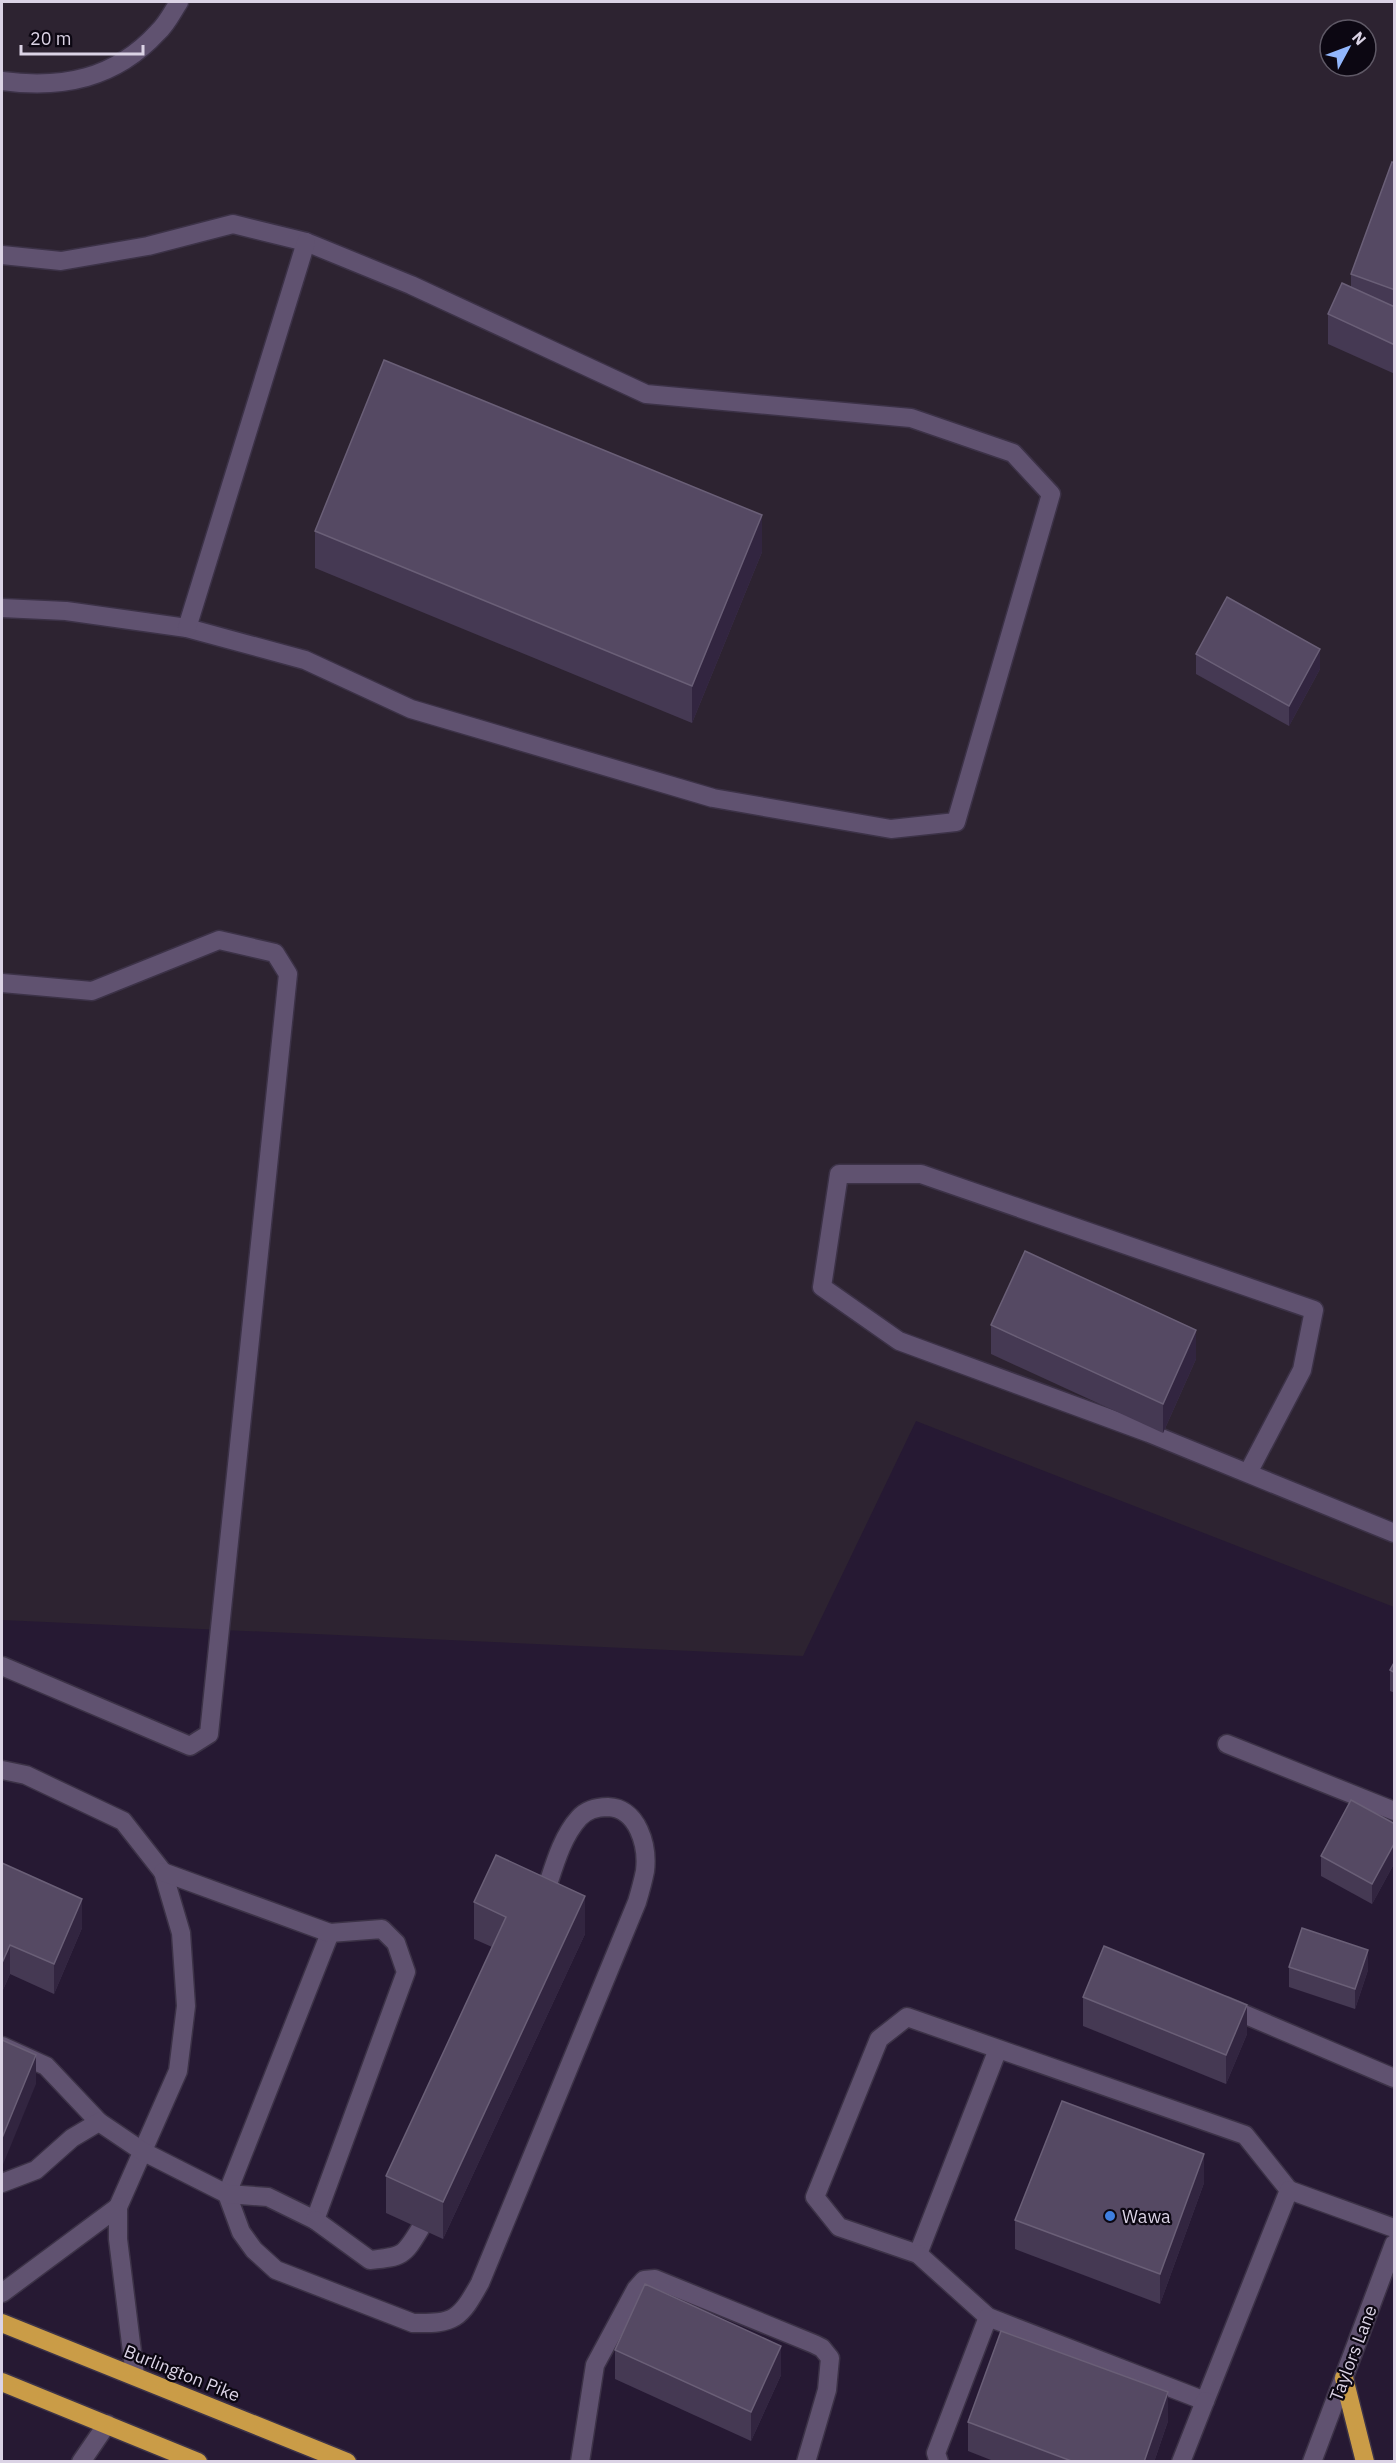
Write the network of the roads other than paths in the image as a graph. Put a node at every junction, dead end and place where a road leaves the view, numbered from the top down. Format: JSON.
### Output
{"nodes":[{"id":1,"x":179,"y":2,"type":"edge"},
{"id":2,"x":2,"y":81,"type":"edge"},
{"id":3,"x":306,"y":242,"type":"junction"},
{"id":4,"x":2,"y":255,"type":"edge"},
{"id":5,"x":2,"y":608,"type":"edge"},
{"id":6,"x":187,"y":628,"type":"junction"},
{"id":7,"x":2,"y":983,"type":"edge"},
{"id":8,"x":1248,"y":1473,"type":"junction"},
{"id":9,"x":1395,"y":1533,"type":"edge"},
{"id":10,"x":2,"y":1666,"type":"edge"},
{"id":11,"x":1227,"y":1744,"type":"dead end"},
{"id":12,"x":2,"y":1770,"type":"edge"},
{"id":13,"x":1395,"y":1811,"type":"edge"},
{"id":14,"x":164,"y":1872,"type":"junction"},
{"id":15,"x":538,"y":1912,"type":"edge"},
{"id":16,"x":330,"y":1933,"type":"junction"},
{"id":17,"x":1220,"y":2004,"type":"edge"},
{"id":18,"x":2,"y":2046,"type":"edge"},
{"id":19,"x":998,"y":2049,"type":"junction"},
{"id":20,"x":1395,"y":2078,"type":"edge"},
{"id":21,"x":99,"y":2122,"type":"junction"},
{"id":22,"x":142,"y":2151,"type":"junction"},
{"id":23,"x":2,"y":2183,"type":"edge"},
{"id":24,"x":1289,"y":2190,"type":"junction"},
{"id":25,"x":227,"y":2194,"type":"junction"},
{"id":26,"x":118,"y":2207,"type":"junction"},
{"id":27,"x":315,"y":2220,"type":"junction"},
{"id":28,"x":1395,"y":2228,"type":"edge"},
{"id":29,"x":420,"y":2229,"type":"edge"},
{"id":30,"x":1395,"y":2244,"type":"edge"},
{"id":31,"x":918,"y":2254,"type":"junction"},
{"id":32,"x":2,"y":2293,"type":"edge"},
{"id":33,"x":988,"y":2317,"type":"junction"},
{"id":34,"x":2,"y":2323,"type":"edge"},
{"id":35,"x":1063,"y":2346,"type":"junction"},
{"id":36,"x":1055,"y":2366,"type":"edge"},
{"id":37,"x":1136,"y":2374,"type":"junction"},
{"id":38,"x":135,"y":2376,"type":"junction"},
{"id":39,"x":1344,"y":2378,"type":"junction"},
{"id":40,"x":2,"y":2382,"type":"edge"},
{"id":41,"x":1128,"y":2394,"type":"edge"},
{"id":42,"x":1205,"y":2402,"type":"junction"},
{"id":43,"x":107,"y":2424,"type":"junction"},
{"id":44,"x":194,"y":2461,"type":"edge"},
{"id":45,"x":81,"y":2462,"type":"edge"},
{"id":46,"x":348,"y":2462,"type":"edge"},
{"id":47,"x":580,"y":2462,"type":"edge"},
{"id":48,"x":806,"y":2462,"type":"edge"},
{"id":49,"x":939,"y":2462,"type":"edge"},
{"id":50,"x":1181,"y":2462,"type":"edge"},
{"id":51,"x":1312,"y":2462,"type":"edge"},
{"id":52,"x":1365,"y":2462,"type":"edge"}],
"edges":[{"from":1,"to":2,"type":"street"},
{"from":3,"to":4,"type":"street"},
{"from":3,"to":6,"type":"street"},
{"from":3,"to":6,"type":"street"},
{"from":5,"to":6,"type":"street"},
{"from":7,"to":10,"type":"street"},
{"from":8,"to":8,"type":"street"},
{"from":8,"to":9,"type":"street"},
{"from":11,"to":13,"type":"street"},
{"from":12,"to":14,"type":"street"},
{"from":14,"to":16,"type":"street"},
{"from":14,"to":22,"type":"street"},
{"from":15,"to":25,"type":"street"},
{"from":16,"to":25,"type":"street"},
{"from":16,"to":27,"type":"street"},
{"from":17,"to":20,"type":"street"},
{"from":18,"to":21,"type":"street"},
{"from":19,"to":24,"type":"street"},
{"from":19,"to":31,"type":"street"},
{"from":19,"to":31,"type":"street"},
{"from":21,"to":22,"type":"street"},
{"from":21,"to":23,"type":"street"},
{"from":22,"to":25,"type":"street"},
{"from":22,"to":26,"type":"street"},
{"from":24,"to":28,"type":"street"},
{"from":24,"to":42,"type":"street"},
{"from":25,"to":27,"type":"street"},
{"from":26,"to":32,"type":"street"},
{"from":26,"to":38,"type":"street"},
{"from":27,"to":29,"type":"street"},
{"from":30,"to":39,"type":"street","name":"Taylors Lane"},
{"from":31,"to":33,"type":"street"},
{"from":33,"to":35,"type":"street"},
{"from":33,"to":49,"type":"street"},
{"from":34,"to":38,"type":"highway","name":"Burlington Pike"},
{"from":35,"to":36,"type":"street"},
{"from":35,"to":37,"type":"street"},
{"from":37,"to":41,"type":"street"},
{"from":37,"to":42,"type":"street"},
{"from":38,"to":46,"type":"highway","name":"Burlington Pike"},
{"from":39,"to":51,"type":"street","name":"Taylors Lane"},
{"from":39,"to":52,"type":"highway"},
{"from":40,"to":43,"type":"highway"},
{"from":42,"to":50,"type":"street"},
{"from":43,"to":44,"type":"highway"},
{"from":43,"to":45,"type":"street"},
{"from":47,"to":48,"type":"street"}]}
